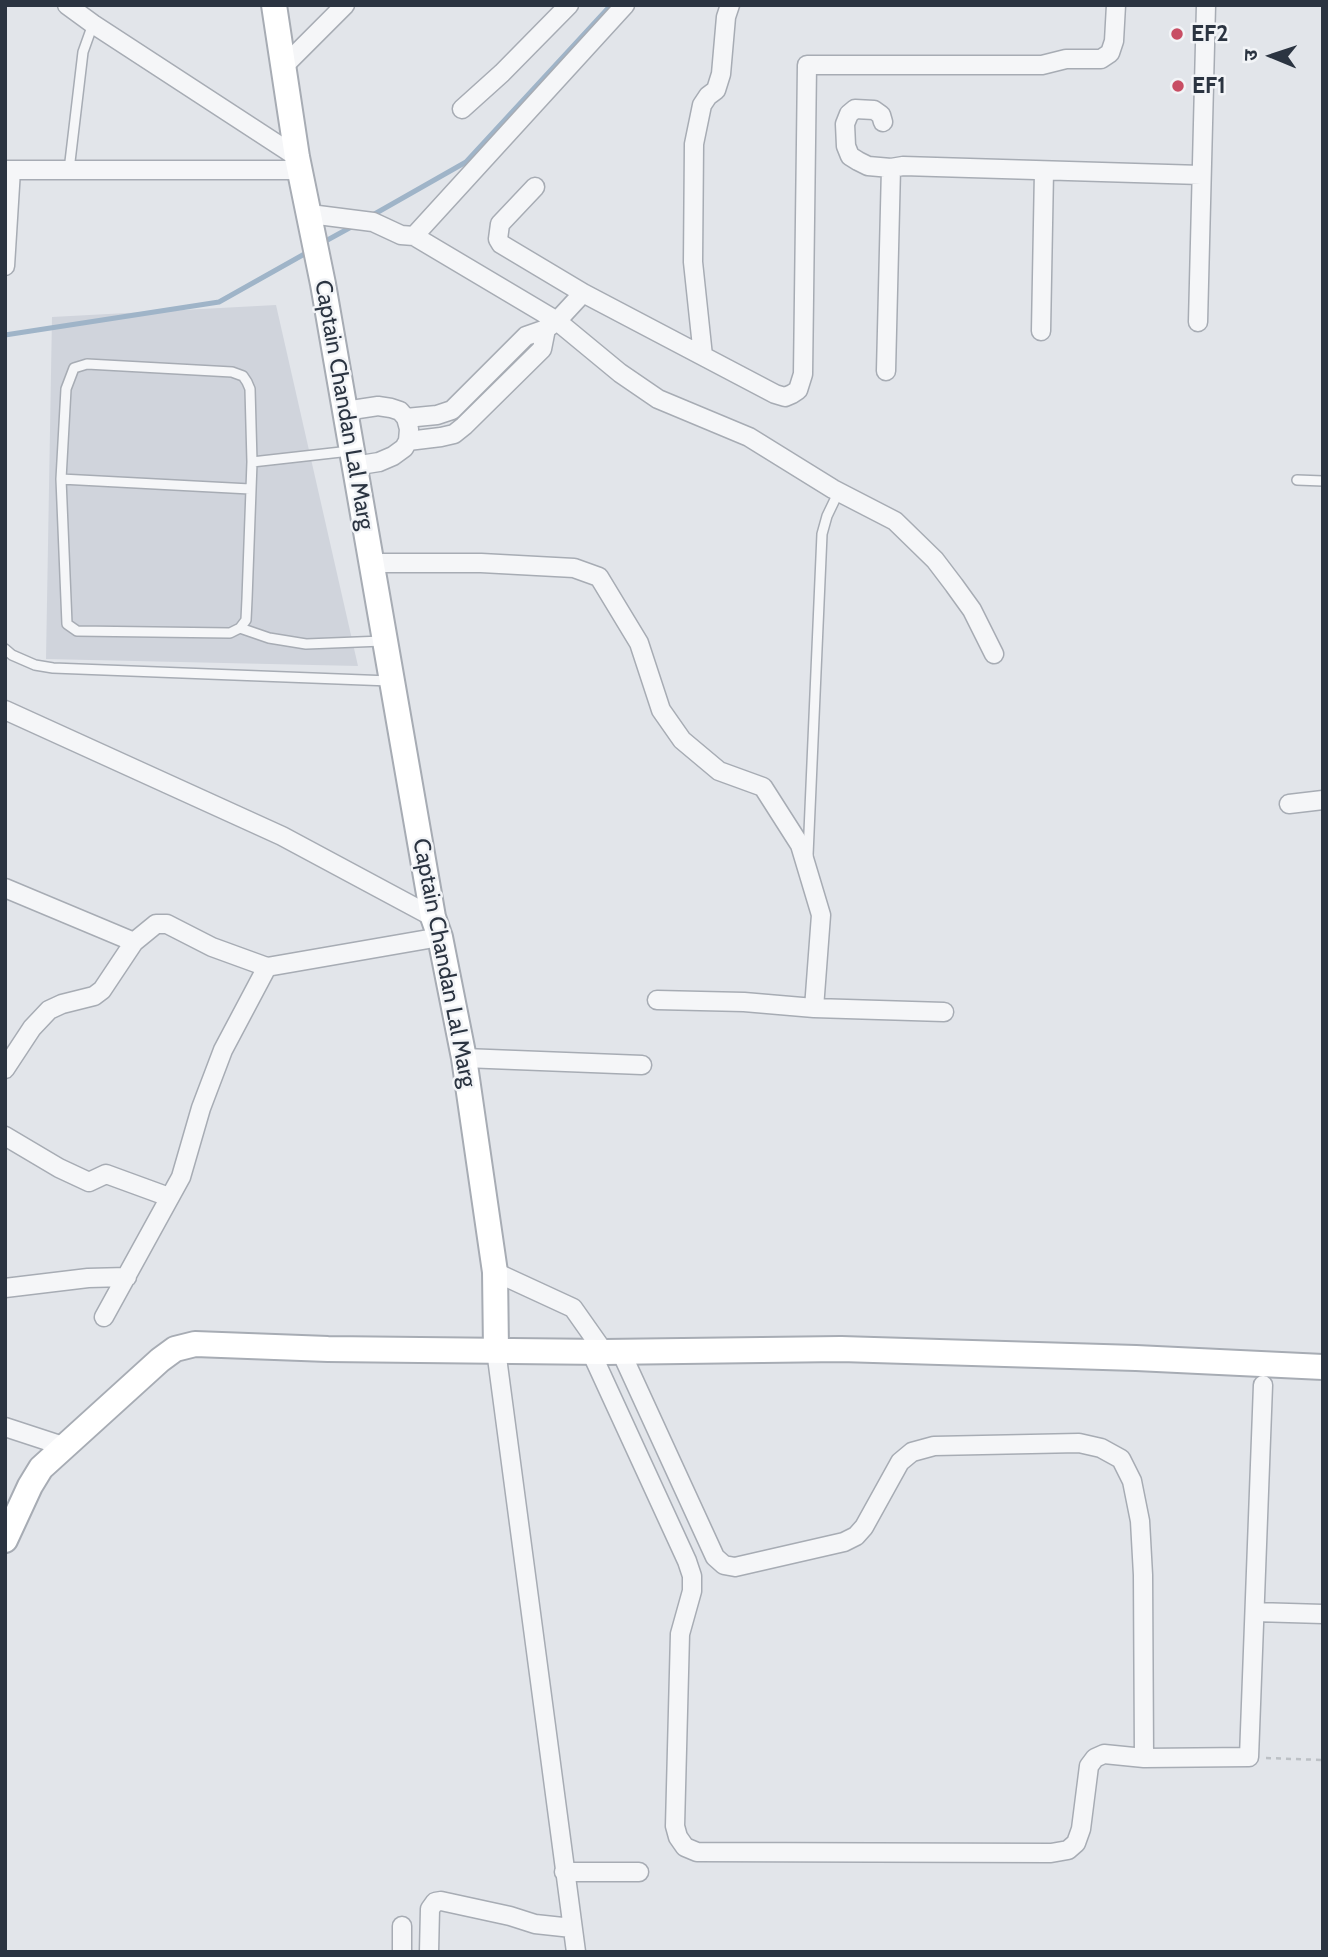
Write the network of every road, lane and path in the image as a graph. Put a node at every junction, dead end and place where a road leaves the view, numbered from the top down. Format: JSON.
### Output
{"nodes":[{"id":1,"x":67,"y":5,"type":"edge"},
{"id":2,"x":274,"y":5,"type":"edge"},
{"id":3,"x":345,"y":5,"type":"edge"},
{"id":4,"x":569,"y":5,"type":"edge"},
{"id":5,"x":625,"y":5,"type":"edge"},
{"id":6,"x":730,"y":5,"type":"edge"},
{"id":7,"x":1116,"y":5,"type":"edge"},
{"id":8,"x":1206,"y":5,"type":"edge"},
{"id":9,"x":93,"y":24,"type":"junction"},
{"id":10,"x":284,"y":66,"type":"junction"},
{"id":11,"x":462,"y":108,"type":"dead end"},
{"id":12,"x":883,"y":122,"type":"dead end"},
{"id":13,"x":298,"y":163,"type":"junction"},
{"id":14,"x":891,"y":168,"type":"junction"},
{"id":15,"x":8,"y":170,"type":"edge"},
{"id":16,"x":69,"y":172,"type":"junction"},
{"id":17,"x":1044,"y":172,"type":"junction"},
{"id":18,"x":1201,"y":176,"type":"junction"},
{"id":19,"x":535,"y":187,"type":"dead end"},
{"id":20,"x":312,"y":225,"type":"junction"},
{"id":21,"x":414,"y":236,"type":"junction"},
{"id":22,"x":5,"y":266,"type":"edge"},
{"id":23,"x":583,"y":293,"type":"junction"},
{"id":24,"x":1198,"y":322,"type":"dead end"},
{"id":25,"x":552,"y":325,"type":"junction"},
{"id":26,"x":1041,"y":331,"type":"dead end"},
{"id":27,"x":703,"y":356,"type":"junction"},
{"id":28,"x":886,"y":371,"type":"dead end"},
{"id":29,"x":345,"y":411,"type":"junction"},
{"id":30,"x":406,"y":418,"type":"junction"},
{"id":31,"x":408,"y":441,"type":"junction"},
{"id":32,"x":353,"y":458,"type":"junction"},
{"id":33,"x":252,"y":462,"type":"junction"},
{"id":34,"x":61,"y":479,"type":"junction"},
{"id":35,"x":1297,"y":480,"type":"dead end"},
{"id":36,"x":1323,"y":481,"type":"edge"},
{"id":37,"x":250,"y":489,"type":"junction"},
{"id":38,"x":839,"y":491,"type":"junction"},
{"id":39,"x":371,"y":563,"type":"junction"},
{"id":40,"x":240,"y":628,"type":"junction"},
{"id":41,"x":385,"y":641,"type":"junction"},
{"id":42,"x":5,"y":649,"type":"edge"},
{"id":43,"x":995,"y":654,"type":"dead end"},
{"id":44,"x":392,"y":681,"type":"junction"},
{"id":45,"x":5,"y":710,"type":"edge"},
{"id":46,"x":1323,"y":800,"type":"edge"},
{"id":47,"x":1289,"y":804,"type":"dead end"},
{"id":48,"x":807,"y":863,"type":"junction"},
{"id":49,"x":5,"y":888,"type":"edge"},
{"id":50,"x":437,"y":927,"type":"junction"},
{"id":51,"x":134,"y":942,"type":"junction"},
{"id":52,"x":267,"y":967,"type":"junction"},
{"id":53,"x":657,"y":1000,"type":"dead end"},
{"id":54,"x":814,"y":1008,"type":"junction"},
{"id":55,"x":944,"y":1012,"type":"dead end"},
{"id":56,"x":464,"y":1058,"type":"junction"},
{"id":57,"x":642,"y":1065,"type":"dead end"},
{"id":58,"x":5,"y":1069,"type":"edge"},
{"id":59,"x":5,"y":1136,"type":"edge"},
{"id":60,"x":169,"y":1197,"type":"junction"},
{"id":61,"x":495,"y":1272,"type":"junction"},
{"id":62,"x":127,"y":1277,"type":"junction"},
{"id":63,"x":5,"y":1288,"type":"edge"},
{"id":64,"x":104,"y":1317,"type":"dead end"},
{"id":65,"x":496,"y":1350,"type":"junction"},
{"id":66,"x":605,"y":1352,"type":"junction"},
{"id":67,"x":1323,"y":1367,"type":"edge"},
{"id":68,"x":1263,"y":1385,"type":"dead end"},
{"id":69,"x":5,"y":1427,"type":"edge"},
{"id":70,"x":63,"y":1446,"type":"junction"},
{"id":71,"x":5,"y":1540,"type":"edge"},
{"id":72,"x":1255,"y":1612,"type":"junction"},
{"id":73,"x":1323,"y":1614,"type":"edge"},
{"id":74,"x":1249,"y":1757,"type":"junction"},
{"id":75,"x":1144,"y":1758,"type":"junction"},
{"id":76,"x":1323,"y":1760,"type":"edge"},
{"id":77,"x":564,"y":1872,"type":"junction"},
{"id":78,"x":639,"y":1872,"type":"dead end"},
{"id":79,"x":402,"y":1926,"type":"dead end"},
{"id":80,"x":572,"y":1928,"type":"junction"},
{"id":81,"x":402,"y":1952,"type":"edge"},
{"id":82,"x":429,"y":1952,"type":"edge"},
{"id":83,"x":576,"y":1952,"type":"edge"}],
"edges":[{"from":1,"to":9,"type":"street"},
{"from":2,"to":10,"type":"street","name":"Captain Chandan Lal Marg"},
{"from":3,"to":10,"type":"street"},
{"from":4,"to":11,"type":"street"},
{"from":5,"to":21,"type":"street"},
{"from":6,"to":27,"type":"street"},
{"from":7,"to":27,"type":"street"},
{"from":8,"to":18,"type":"street"},
{"from":9,"to":13,"type":"street"},
{"from":9,"to":16,"type":"lane"},
{"from":10,"to":13,"type":"street","name":"Captain Chandan Lal Marg"},
{"from":12,"to":14,"type":"street"},
{"from":13,"to":16,"type":"street"},
{"from":13,"to":20,"type":"street","name":"Captain Chandan Lal Marg"},
{"from":14,"to":17,"type":"street"},
{"from":14,"to":28,"type":"street"},
{"from":15,"to":16,"type":"street"},
{"from":15,"to":22,"type":"street"},
{"from":17,"to":18,"type":"street"},
{"from":17,"to":26,"type":"street"},
{"from":18,"to":24,"type":"street"},
{"from":19,"to":23,"type":"street"},
{"from":20,"to":21,"type":"street"},
{"from":20,"to":29,"type":"street","name":"Captain Chandan Lal Marg"},
{"from":21,"to":25,"type":"street"},
{"from":23,"to":25,"type":"street"},
{"from":23,"to":27,"type":"street"},
{"from":25,"to":30,"type":"street"},
{"from":25,"to":31,"type":"street"},
{"from":25,"to":38,"type":"street"},
{"from":29,"to":30,"type":"street"},
{"from":29,"to":32,"type":"street","name":"Captain Chandan Lal Marg"},
{"from":30,"to":31,"type":"street"},
{"from":31,"to":32,"type":"street"},
{"from":32,"to":33,"type":"lane"},
{"from":32,"to":39,"type":"street","name":"Captain Chandan Lal Marg"},
{"from":33,"to":34,"type":"lane"},
{"from":33,"to":37,"type":"lane"},
{"from":34,"to":37,"type":"lane"},
{"from":34,"to":40,"type":"lane"},
{"from":35,"to":36,"type":"lane"},
{"from":37,"to":40,"type":"lane"},
{"from":38,"to":43,"type":"street"},
{"from":38,"to":48,"type":"lane"},
{"from":39,"to":41,"type":"street","name":"Captain Chandan Lal Marg"},
{"from":39,"to":48,"type":"street"},
{"from":40,"to":41,"type":"lane"},
{"from":41,"to":44,"type":"street","name":"Captain Chandan Lal Marg"},
{"from":42,"to":44,"type":"lane"},
{"from":44,"to":50,"type":"street","name":"Captain Chandan Lal Marg"},
{"from":45,"to":50,"type":"street"},
{"from":46,"to":47,"type":"street"},
{"from":48,"to":54,"type":"street"},
{"from":49,"to":51,"type":"street"},
{"from":50,"to":52,"type":"street"},
{"from":50,"to":56,"type":"street","name":"Captain Chandan Lal Marg"},
{"from":51,"to":52,"type":"street"},
{"from":51,"to":58,"type":"street"},
{"from":52,"to":60,"type":"street"},
{"from":53,"to":54,"type":"street"},
{"from":54,"to":55,"type":"street"},
{"from":56,"to":57,"type":"street"},
{"from":56,"to":61,"type":"street","name":"Captain Chandan Lal Marg"},
{"from":59,"to":60,"type":"street"},
{"from":60,"to":62,"type":"street"},
{"from":61,"to":65,"type":"street","name":"Captain Chandan Lal Marg"},
{"from":61,"to":66,"type":"street"},
{"from":62,"to":63,"type":"street"},
{"from":62,"to":64,"type":"street"},
{"from":65,"to":66,"type":"street"},
{"from":65,"to":70,"type":"street"},
{"from":65,"to":77,"type":"street"},
{"from":66,"to":67,"type":"street"},
{"from":66,"to":75,"type":"street"},
{"from":66,"to":75,"type":"street"},
{"from":68,"to":72,"type":"street"},
{"from":69,"to":70,"type":"street"},
{"from":70,"to":71,"type":"street"},
{"from":72,"to":73,"type":"street"},
{"from":72,"to":74,"type":"street"},
{"from":74,"to":75,"type":"street"},
{"from":74,"to":76,"type":"path"},
{"from":77,"to":78,"type":"street"},
{"from":77,"to":80,"type":"street"},
{"from":79,"to":81,"type":"street"},
{"from":80,"to":82,"type":"street"},
{"from":80,"to":83,"type":"street"}]}
